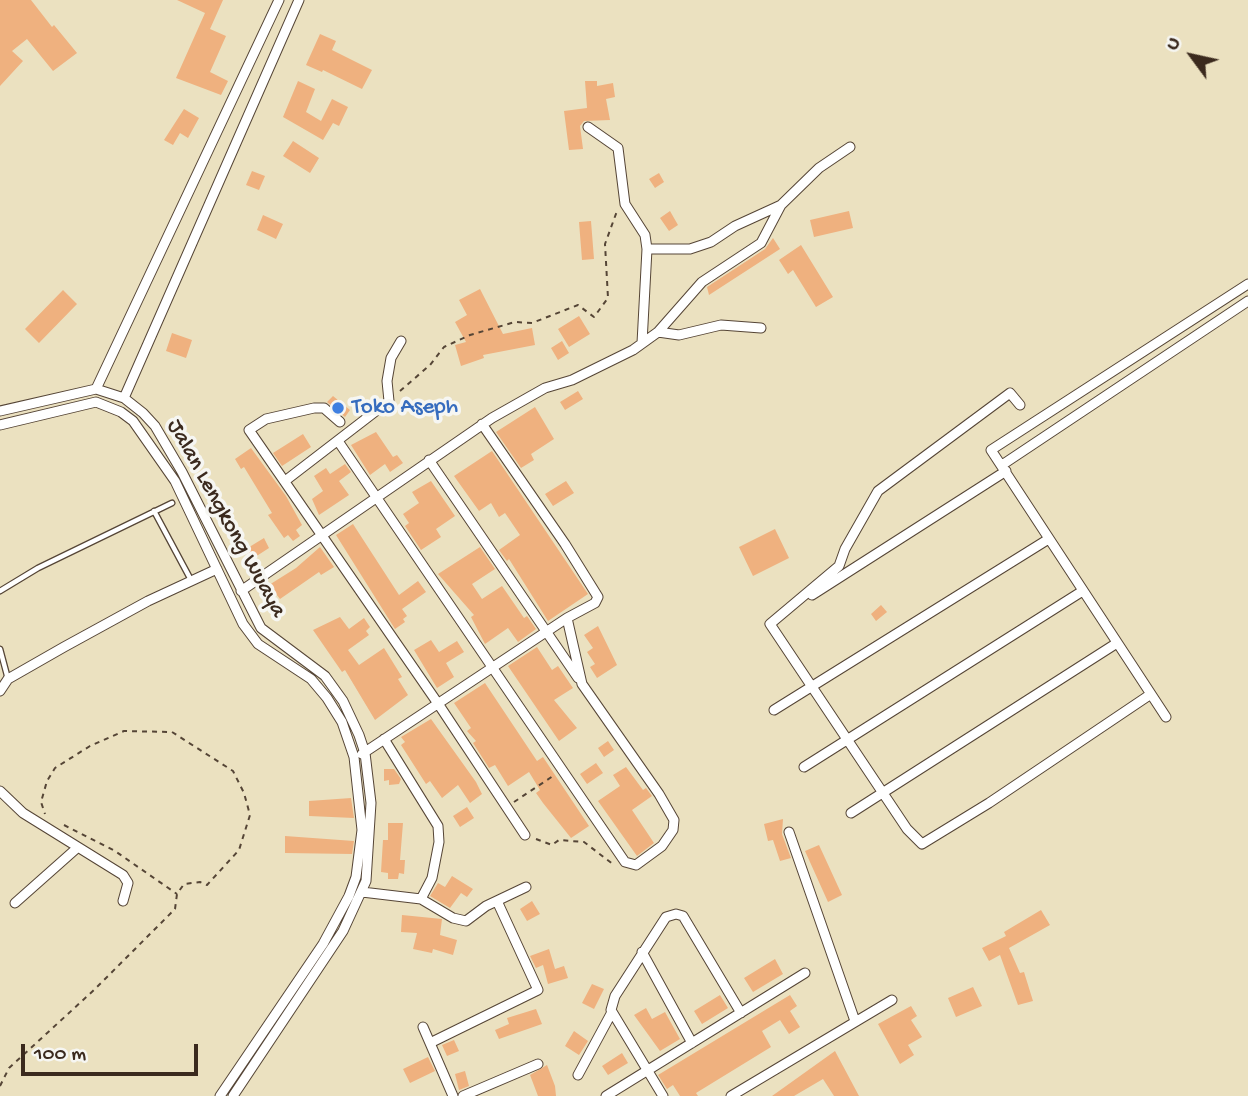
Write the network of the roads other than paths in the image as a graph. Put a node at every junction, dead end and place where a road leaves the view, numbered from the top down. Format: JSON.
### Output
{"nodes":[{"id":1,"x":279,"y":0,"type":"edge"},
{"id":2,"x":299,"y":0,"type":"edge"},
{"id":3,"x":588,"y":127,"type":"dead end"},
{"id":4,"x":850,"y":147,"type":"dead end"},
{"id":5,"x":781,"y":205,"type":"junction"},
{"id":6,"x":647,"y":249,"type":"junction"},
{"id":7,"x":1248,"y":284,"type":"edge"},
{"id":8,"x":1248,"y":301,"type":"edge"},
{"id":9,"x":761,"y":328,"type":"dead end"},
{"id":10,"x":658,"y":332,"type":"junction"},
{"id":11,"x":401,"y":341,"type":"dead end"},
{"id":12,"x":642,"y":342,"type":"junction"},
{"id":13,"x":96,"y":389,"type":"junction"},
{"id":14,"x":124,"y":398,"type":"junction"},
{"id":15,"x":1020,"y":405,"type":"dead end"},
{"id":16,"x":0,"y":411,"type":"edge"},
{"id":17,"x":341,"y":422,"type":"dead end"},
{"id":18,"x":482,"y":424,"type":"junction"},
{"id":19,"x":0,"y":425,"type":"edge"},
{"id":20,"x":338,"y":441,"type":"junction"},
{"id":21,"x":429,"y":460,"type":"junction"},
{"id":22,"x":1004,"y":468,"type":"junction"},
{"id":23,"x":285,"y":481,"type":"junction"},
{"id":24,"x":376,"y":496,"type":"junction"},
{"id":25,"x":172,"y":503,"type":"dead end"},
{"id":26,"x":154,"y":511,"type":"junction"},
{"id":27,"x":322,"y":534,"type":"junction"},
{"id":28,"x":1047,"y":540,"type":"junction"},
{"id":29,"x":217,"y":569,"type":"junction"},
{"id":30,"x":191,"y":580,"type":"junction"},
{"id":31,"x":0,"y":591,"type":"edge"},
{"id":32,"x":241,"y":591,"type":"junction"},
{"id":33,"x":1081,"y":592,"type":"junction"},
{"id":34,"x":567,"y":618,"type":"junction"},
{"id":35,"x":770,"y":624,"type":"junction"},
{"id":36,"x":546,"y":632,"type":"junction"},
{"id":37,"x":1117,"y":643,"type":"junction"},
{"id":38,"x":0,"y":649,"type":"edge"},
{"id":39,"x":492,"y":670,"type":"junction"},
{"id":40,"x":8,"y":679,"type":"junction"},
{"id":41,"x":582,"y":684,"type":"junction"},
{"id":42,"x":810,"y":686,"type":"junction"},
{"id":43,"x":0,"y":691,"type":"edge"},
{"id":44,"x":1151,"y":695,"type":"junction"},
{"id":45,"x":439,"y":705,"type":"junction"},
{"id":46,"x":774,"y":710,"type":"dead end"},
{"id":47,"x":1166,"y":717,"type":"dead end"},
{"id":48,"x":847,"y":738,"type":"junction"},
{"id":49,"x":384,"y":739,"type":"junction"},
{"id":50,"x":365,"y":753,"type":"junction"},
{"id":51,"x":354,"y":757,"type":"junction"},
{"id":52,"x":804,"y":767,"type":"dead end"},
{"id":53,"x":0,"y":791,"type":"edge"},
{"id":54,"x":884,"y":795,"type":"junction"},
{"id":55,"x":851,"y":813,"type":"dead end"},
{"id":56,"x":789,"y":832,"type":"dead end"},
{"id":57,"x":525,"y":835,"type":"road end"},
{"id":58,"x":77,"y":848,"type":"junction"},
{"id":59,"x":526,"y":887,"type":"dead end"},
{"id":60,"x":362,"y":892,"type":"junction"},
{"id":61,"x":421,"y":898,"type":"junction"},
{"id":62,"x":123,"y":901,"type":"dead end"},
{"id":63,"x":496,"y":901,"type":"junction"},
{"id":64,"x":15,"y":903,"type":"dead end"},
{"id":65,"x":642,"y":952,"type":"junction"},
{"id":66,"x":806,"y":973,"type":"dead end"},
{"id":67,"x":892,"y":1000,"type":"dead end"},
{"id":68,"x":612,"y":1013,"type":"junction"},
{"id":69,"x":741,"y":1013,"type":"junction"},
{"id":70,"x":855,"y":1021,"type":"junction"},
{"id":71,"x":423,"y":1027,"type":"dead end"},
{"id":72,"x":430,"y":1043,"type":"junction"},
{"id":73,"x":692,"y":1043,"type":"junction"},
{"id":74,"x":538,"y":1064,"type":"dead end"},
{"id":75,"x":648,"y":1070,"type":"junction"},
{"id":76,"x":578,"y":1075,"type":"dead end"},
{"id":77,"x":220,"y":1096,"type":"edge"},
{"id":78,"x":233,"y":1096,"type":"edge"},
{"id":79,"x":453,"y":1096,"type":"edge"},
{"id":80,"x":463,"y":1096,"type":"edge"},
{"id":81,"x":606,"y":1096,"type":"edge"},
{"id":82,"x":663,"y":1096,"type":"edge"},
{"id":83,"x":731,"y":1096,"type":"edge"}],
"edges":[{"from":1,"to":13,"type":"street"},
{"from":2,"to":14,"type":"street"},
{"from":3,"to":6,"type":"street"},
{"from":4,"to":5,"type":"street"},
{"from":5,"to":6,"type":"street"},
{"from":5,"to":10,"type":"street"},
{"from":6,"to":12,"type":"street"},
{"from":7,"to":22,"type":"street"},
{"from":8,"to":22,"type":"street"},
{"from":9,"to":10,"type":"street"},
{"from":10,"to":12,"type":"street"},
{"from":11,"to":20,"type":"street"},
{"from":12,"to":18,"type":"street"},
{"from":13,"to":14,"type":"street","name":"Jalan Lengkong Wuaya"},
{"from":13,"to":16,"type":"street"},
{"from":14,"to":32,"type":"street","name":"Jalan Lengkong Wuaya"},
{"from":15,"to":35,"type":"street"},
{"from":17,"to":23,"type":"street"},
{"from":18,"to":21,"type":"street"},
{"from":18,"to":34,"type":"street"},
{"from":19,"to":29,"type":"street","name":"Jalan Lengkong Wuaya"},
{"from":20,"to":23,"type":"street"},
{"from":20,"to":24,"type":"street"},
{"from":21,"to":24,"type":"street"},
{"from":21,"to":36,"type":"street"},
{"from":22,"to":28,"type":"street"},
{"from":22,"to":35,"type":"street"},
{"from":23,"to":27,"type":"street"},
{"from":24,"to":27,"type":"street"},
{"from":24,"to":39,"type":"street"},
{"from":25,"to":26,"type":"lane"},
{"from":26,"to":30,"type":"lane"},
{"from":26,"to":31,"type":"lane"},
{"from":27,"to":32,"type":"street"},
{"from":27,"to":45,"type":"street"},
{"from":28,"to":33,"type":"street"},
{"from":28,"to":42,"type":"street"},
{"from":29,"to":30,"type":"street"},
{"from":29,"to":51,"type":"street","name":"Jalan Lengkong Wuaya"},
{"from":30,"to":40,"type":"street"},
{"from":32,"to":50,"type":"street","name":"Jalan Lengkong Wuaya"},
{"from":33,"to":37,"type":"street"},
{"from":33,"to":48,"type":"street"},
{"from":34,"to":36,"type":"street"},
{"from":34,"to":41,"type":"street"},
{"from":35,"to":42,"type":"street"},
{"from":36,"to":39,"type":"street"},
{"from":36,"to":41,"type":"street"},
{"from":37,"to":44,"type":"street"},
{"from":37,"to":54,"type":"street"},
{"from":38,"to":40,"type":"lane"},
{"from":39,"to":41,"type":"street"},
{"from":39,"to":45,"type":"street"},
{"from":40,"to":43,"type":"street"},
{"from":42,"to":46,"type":"street"},
{"from":42,"to":48,"type":"street"},
{"from":44,"to":47,"type":"street"},
{"from":44,"to":54,"type":"street"},
{"from":45,"to":49,"type":"street"},
{"from":45,"to":57,"type":"street"},
{"from":48,"to":52,"type":"street"},
{"from":48,"to":54,"type":"street"},
{"from":49,"to":50,"type":"street"},
{"from":49,"to":61,"type":"street"},
{"from":50,"to":51,"type":"street"},
{"from":50,"to":60,"type":"street","name":"Jalan Lengkong Wuaya"},
{"from":51,"to":77,"type":"street","name":"Jalan Lengkong Wuaya"},
{"from":53,"to":58,"type":"street"},
{"from":54,"to":55,"type":"street"},
{"from":56,"to":70,"type":"street"},
{"from":58,"to":62,"type":"street"},
{"from":58,"to":64,"type":"street"},
{"from":59,"to":63,"type":"street"},
{"from":60,"to":61,"type":"street"},
{"from":60,"to":78,"type":"street","name":"Jalan Lengkong Wuaya"},
{"from":61,"to":63,"type":"street"},
{"from":63,"to":72,"type":"street"},
{"from":65,"to":68,"type":"street"},
{"from":65,"to":69,"type":"street"},
{"from":65,"to":73,"type":"street"},
{"from":66,"to":69,"type":"street"},
{"from":67,"to":70,"type":"street"},
{"from":68,"to":75,"type":"street"},
{"from":68,"to":76,"type":"street"},
{"from":69,"to":73,"type":"street"},
{"from":70,"to":83,"type":"street"},
{"from":71,"to":72,"type":"street"},
{"from":72,"to":79,"type":"street"},
{"from":73,"to":75,"type":"street"},
{"from":74,"to":80,"type":"street"},
{"from":75,"to":81,"type":"street"},
{"from":75,"to":82,"type":"street"}]}
